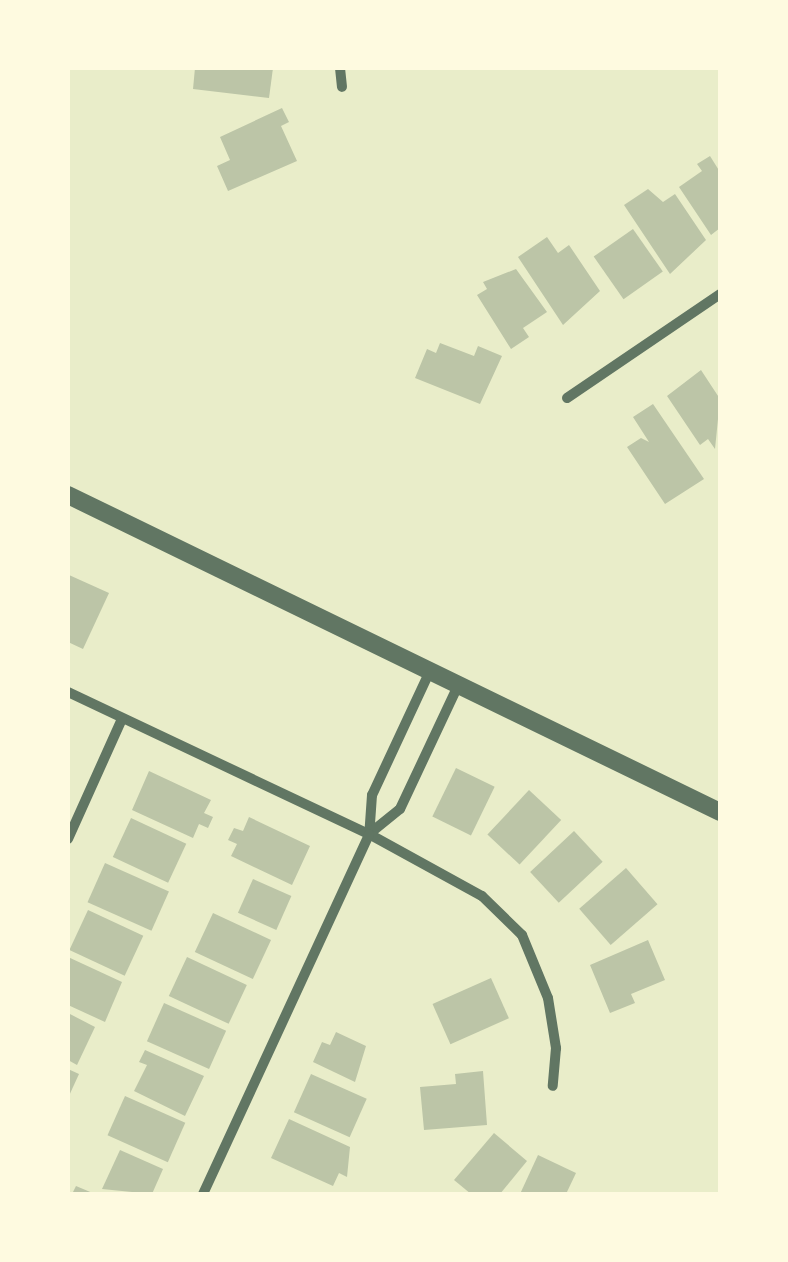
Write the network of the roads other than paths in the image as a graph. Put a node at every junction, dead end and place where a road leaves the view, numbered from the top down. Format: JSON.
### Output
{"nodes":[{"id":1,"x":340,"y":68,"type":"edge"},
{"id":2,"x":342,"y":87,"type":"dead end"},
{"id":3,"x":720,"y":294,"type":"edge"},
{"id":4,"x":566,"y":398,"type":"dead end"},
{"id":5,"x":68,"y":495,"type":"edge"},
{"id":6,"x":429,"y":673,"type":"junction"},
{"id":7,"x":458,"y":686,"type":"junction"},
{"id":8,"x":68,"y":692,"type":"edge"},
{"id":9,"x":122,"y":719,"type":"junction"},
{"id":10,"x":720,"y":812,"type":"edge"},
{"id":11,"x":369,"y":834,"type":"junction"},
{"id":12,"x":68,"y":839,"type":"edge"},
{"id":13,"x":553,"y":1086,"type":"dead end"},
{"id":14,"x":203,"y":1194,"type":"edge"}],
"edges":[{"from":1,"to":2,"type":"street"},
{"from":3,"to":4,"type":"street"},
{"from":5,"to":6,"type":"street"},
{"from":6,"to":7,"type":"street"},
{"from":6,"to":11,"type":"street"},
{"from":7,"to":10,"type":"street"},
{"from":7,"to":11,"type":"street"},
{"from":8,"to":9,"type":"street"},
{"from":9,"to":11,"type":"street"},
{"from":9,"to":12,"type":"street"},
{"from":11,"to":13,"type":"street"},
{"from":11,"to":14,"type":"street"}]}
